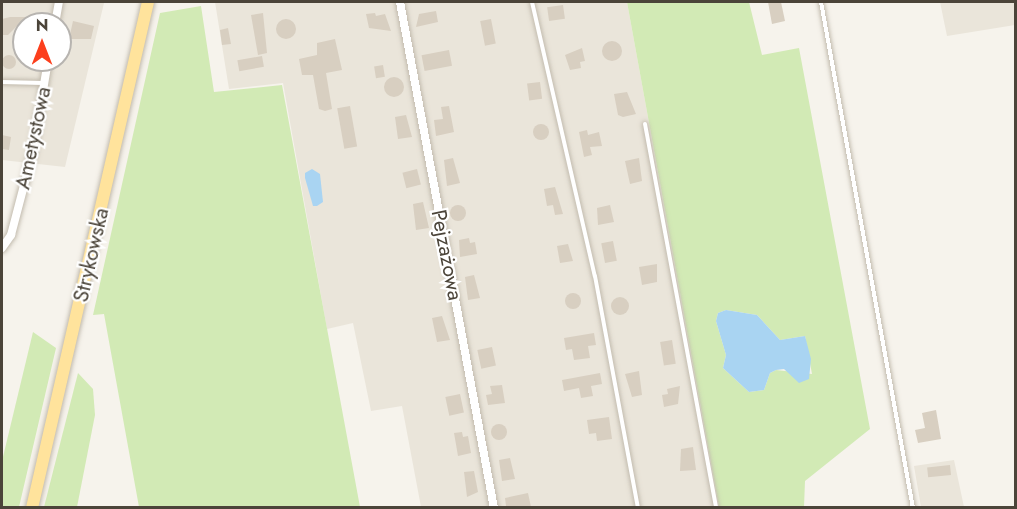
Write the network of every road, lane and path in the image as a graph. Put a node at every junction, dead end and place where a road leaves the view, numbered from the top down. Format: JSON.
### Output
{"nodes":[{"id":1,"x":148,"y":2,"type":"edge"},
{"id":2,"x":400,"y":2,"type":"edge"},
{"id":3,"x":532,"y":2,"type":"edge"},
{"id":4,"x":821,"y":2,"type":"edge"},
{"id":5,"x":46,"y":72,"type":"edge"},
{"id":6,"x":2,"y":82,"type":"edge"},
{"id":7,"x":44,"y":83,"type":"junction"},
{"id":8,"x":645,"y":124,"type":"dead end"},
{"id":9,"x":2,"y":248,"type":"edge"},
{"id":10,"x":32,"y":507,"type":"edge"},
{"id":11,"x":494,"y":507,"type":"edge"},
{"id":12,"x":638,"y":507,"type":"edge"},
{"id":13,"x":716,"y":507,"type":"edge"},
{"id":14,"x":913,"y":507,"type":"edge"}],
"edges":[{"from":1,"to":10,"type":"main road","name":"Strykowska"},
{"from":2,"to":11,"type":"street","name":"Pejzażowa"},
{"from":3,"to":12,"type":"lane"},
{"from":4,"to":14,"type":"lane"},
{"from":5,"to":7,"type":"street","name":"Ametystowa"},
{"from":6,"to":7,"type":"lane"},
{"from":7,"to":9,"type":"street","name":"Ametystowa"},
{"from":8,"to":13,"type":"lane"}]}
